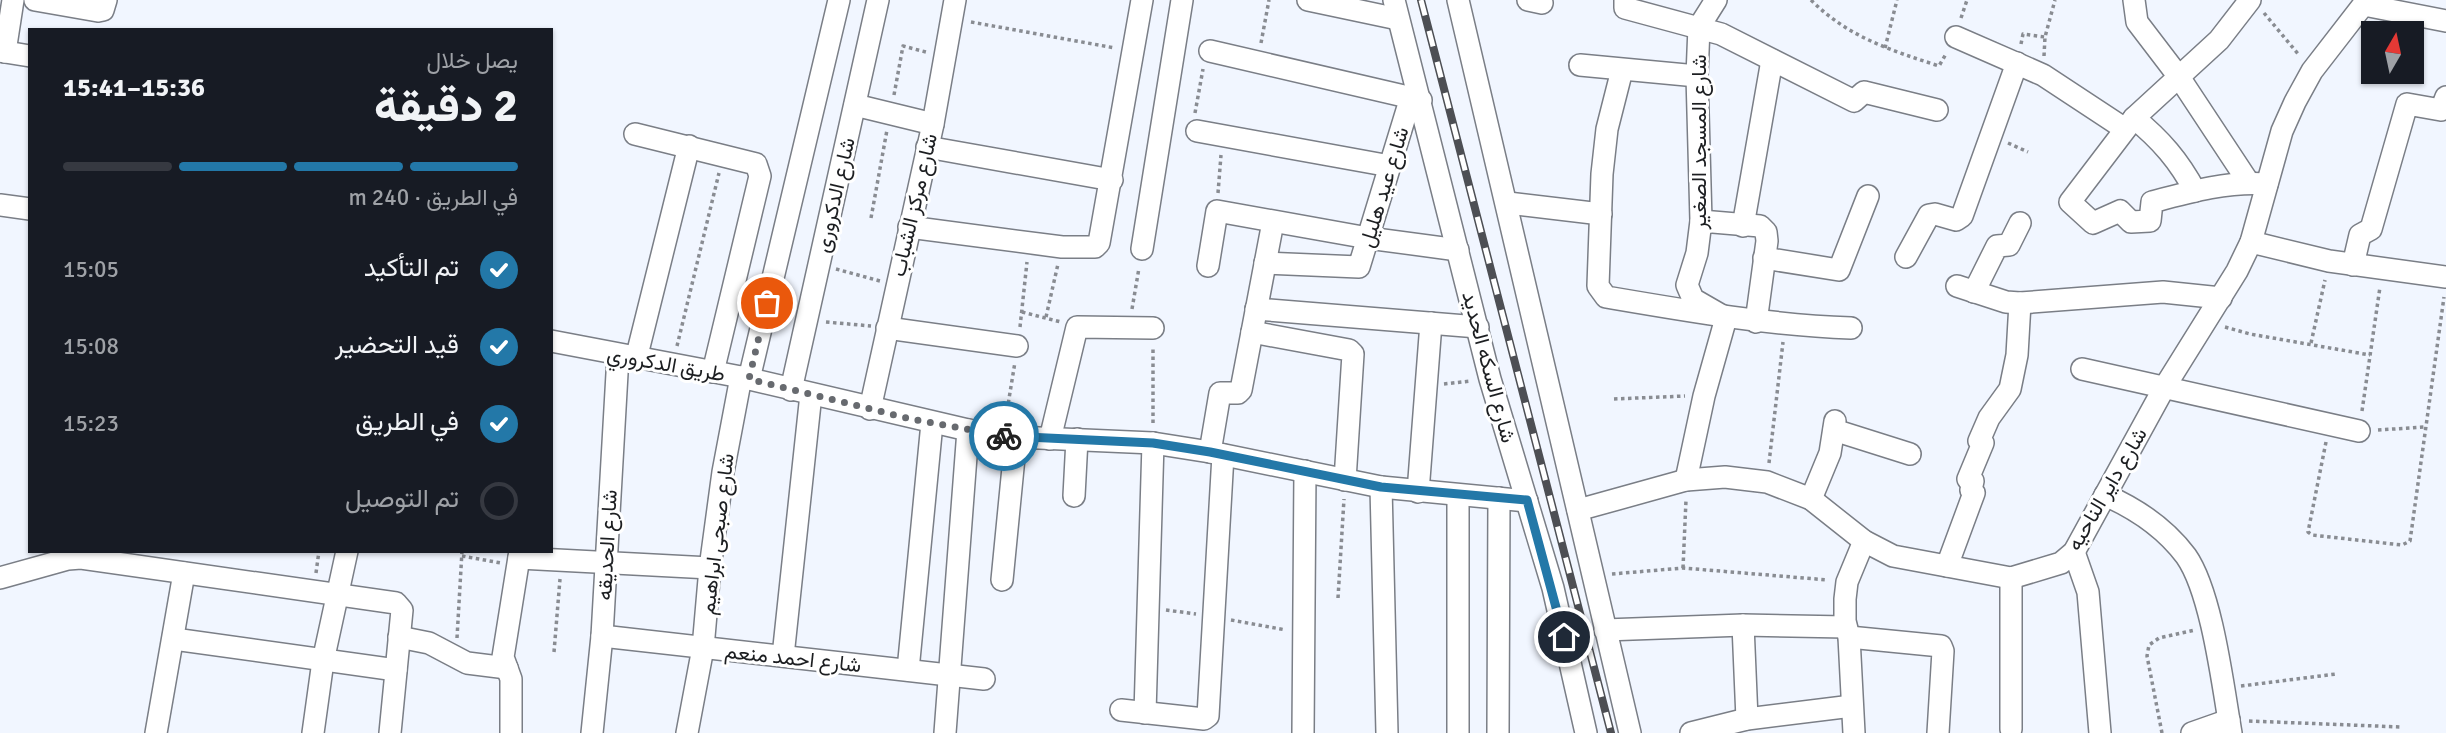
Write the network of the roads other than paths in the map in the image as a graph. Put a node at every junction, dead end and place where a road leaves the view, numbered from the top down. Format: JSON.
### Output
{"nodes":[{"id":1,"x":13,"y":0,"type":"edge"},
{"id":2,"x":35,"y":0,"type":"edge"},
{"id":3,"x":106,"y":0,"type":"edge"},
{"id":4,"x":839,"y":0,"type":"edge"},
{"id":5,"x":878,"y":0,"type":"edge"},
{"id":6,"x":1142,"y":0,"type":"edge"},
{"id":7,"x":1182,"y":0,"type":"edge"},
{"id":8,"x":1307,"y":0,"type":"edge"},
{"id":9,"x":1458,"y":0,"type":"edge"},
{"id":10,"x":1625,"y":0,"type":"edge"},
{"id":11,"x":1716,"y":0,"type":"edge"},
{"id":12,"x":2134,"y":0,"type":"edge"},
{"id":13,"x":2365,"y":2,"type":"edge"},
{"id":14,"x":2256,"y":5,"type":"edge"},
{"id":15,"x":954,"y":9,"type":"edge"},
{"id":16,"x":1396,"y":9,"type":"edge"},
{"id":17,"x":2446,"y":21,"type":"edge"},
{"id":18,"x":1699,"y":27,"type":"junction"},
{"id":19,"x":1956,"y":37,"type":"road end"},
{"id":20,"x":828,"y":50,"type":"junction"},
{"id":21,"x":1210,"y":51,"type":"road end"},
{"id":22,"x":2,"y":52,"type":"edge"},
{"id":23,"x":28,"y":56,"type":"edge"},
{"id":24,"x":865,"y":60,"type":"junction"},
{"id":25,"x":1772,"y":60,"type":"junction"},
{"id":26,"x":2017,"y":63,"type":"junction"},
{"id":27,"x":1580,"y":65,"type":"dead end"},
{"id":28,"x":1622,"y":70,"type":"junction"},
{"id":29,"x":1697,"y":76,"type":"junction"},
{"id":30,"x":2179,"y":77,"type":"junction"},
{"id":31,"x":2446,"y":97,"type":"edge"},
{"id":32,"x":1416,"y":99,"type":"junction"},
{"id":33,"x":855,"y":105,"type":"junction"},
{"id":34,"x":1937,"y":110,"type":"dead end"},
{"id":35,"x":933,"y":124,"type":"junction"},
{"id":36,"x":2130,"y":124,"type":"junction"},
{"id":37,"x":1197,"y":131,"type":"road end"},
{"id":38,"x":635,"y":134,"type":"dead end"},
{"id":39,"x":689,"y":146,"type":"junction"},
{"id":40,"x":928,"y":147,"type":"junction"},
{"id":41,"x":1390,"y":166,"type":"junction"},
{"id":42,"x":1112,"y":180,"type":"junction"},
{"id":43,"x":2258,"y":184,"type":"junction"},
{"id":44,"x":2195,"y":191,"type":"junction"},
{"id":45,"x":1868,"y":196,"type":"dead end"},
{"id":46,"x":1508,"y":203,"type":"junction"},
{"id":47,"x":0,"y":205,"type":"edge"},
{"id":48,"x":28,"y":209,"type":"edge"},
{"id":49,"x":1601,"y":214,"type":"junction"},
{"id":50,"x":1701,"y":221,"type":"junction"},
{"id":51,"x":1273,"y":222,"type":"junction"},
{"id":52,"x":2021,"y":223,"type":"dead end"},
{"id":53,"x":1743,"y":226,"type":"junction"},
{"id":54,"x":909,"y":227,"type":"junction"},
{"id":55,"x":1368,"y":238,"type":"junction"},
{"id":56,"x":2251,"y":242,"type":"junction"},
{"id":57,"x":1142,"y":249,"type":"road end"},
{"id":58,"x":1458,"y":250,"type":"junction"},
{"id":59,"x":1906,"y":257,"type":"dead end"},
{"id":60,"x":1764,"y":258,"type":"junction"},
{"id":61,"x":1265,"y":263,"type":"junction"},
{"id":62,"x":2353,"y":265,"type":"junction"},
{"id":63,"x":1208,"y":266,"type":"dead end"},
{"id":64,"x":2445,"y":286,"type":"edge"},
{"id":65,"x":2221,"y":299,"type":"junction"},
{"id":66,"x":2020,"y":303,"type":"junction"},
{"id":67,"x":1256,"y":309,"type":"junction"},
{"id":68,"x":1726,"y":318,"type":"junction"},
{"id":69,"x":1756,"y":322,"type":"junction"},
{"id":70,"x":1431,"y":323,"type":"junction"},
{"id":71,"x":1478,"y":327,"type":"junction"},
{"id":72,"x":887,"y":328,"type":"junction"},
{"id":73,"x":1153,"y":328,"type":"road end"},
{"id":74,"x":1851,"y":328,"type":"dead end"},
{"id":75,"x":1252,"y":332,"type":"junction"},
{"id":76,"x":553,"y":341,"type":"edge"},
{"id":77,"x":1017,"y":346,"type":"road end"},
{"id":78,"x":627,"y":357,"type":"junction"},
{"id":79,"x":2082,"y":369,"type":"dead end"},
{"id":80,"x":713,"y":372,"type":"junction"},
{"id":81,"x":745,"y":378,"type":"junction"},
{"id":82,"x":2164,"y":388,"type":"junction"},
{"id":83,"x":801,"y":392,"type":"junction"},
{"id":84,"x":870,"y":409,"type":"junction"},
{"id":85,"x":932,"y":423,"type":"junction"},
{"id":86,"x":968,"y":430,"type":"junction"},
{"id":87,"x":2359,"y":431,"type":"road end"},
{"id":88,"x":1010,"y":436,"type":"junction"},
{"id":89,"x":1050,"y":439,"type":"junction"},
{"id":90,"x":1077,"y":439,"type":"junction"},
{"id":91,"x":1153,"y":443,"type":"junction"},
{"id":92,"x":1217,"y":453,"type":"junction"},
{"id":93,"x":1910,"y":454,"type":"dead end"},
{"id":94,"x":1305,"y":471,"type":"junction"},
{"id":95,"x":1345,"y":480,"type":"junction"},
{"id":96,"x":1686,"y":480,"type":"junction"},
{"id":97,"x":1381,"y":487,"type":"junction"},
{"id":98,"x":1418,"y":492,"type":"junction"},
{"id":99,"x":2105,"y":495,"type":"junction"},
{"id":100,"x":1074,"y":496,"type":"dead end"},
{"id":101,"x":1458,"y":496,"type":"junction"},
{"id":102,"x":1499,"y":498,"type":"junction"},
{"id":103,"x":1811,"y":499,"type":"junction"},
{"id":104,"x":1527,"y":500,"type":"junction"},
{"id":105,"x":1578,"y":510,"type":"junction"},
{"id":106,"x":1864,"y":541,"type":"junction"},
{"id":107,"x":2074,"y":552,"type":"junction"},
{"id":108,"x":347,"y":553,"type":"edge"},
{"id":109,"x":519,"y":558,"type":"edge"},
{"id":110,"x":607,"y":562,"type":"junction"},
{"id":111,"x":1947,"y":566,"type":"junction"},
{"id":112,"x":710,"y":568,"type":"junction"},
{"id":113,"x":184,"y":573,"type":"junction"},
{"id":114,"x":0,"y":578,"type":"edge"},
{"id":115,"x":2011,"y":578,"type":"junction"},
{"id":116,"x":1002,"y":580,"type":"dead end"},
{"id":117,"x":338,"y":594,"type":"junction"},
{"id":118,"x":1743,"y":625,"type":"junction"},
{"id":119,"x":1605,"y":630,"type":"junction"},
{"id":120,"x":1848,"y":632,"type":"junction"},
{"id":121,"x":602,"y":636,"type":"junction"},
{"id":122,"x":399,"y":637,"type":"junction"},
{"id":123,"x":174,"y":639,"type":"junction"},
{"id":124,"x":703,"y":648,"type":"junction"},
{"id":125,"x":783,"y":656,"type":"junction"},
{"id":126,"x":323,"y":660,"type":"junction"},
{"id":127,"x":508,"y":668,"type":"junction"},
{"id":128,"x":396,"y":670,"type":"junction"},
{"id":129,"x":908,"y":670,"type":"junction"},
{"id":130,"x":949,"y":675,"type":"junction"},
{"id":131,"x":984,"y":679,"type":"dead end"},
{"id":132,"x":1852,"y":706,"type":"junction"},
{"id":133,"x":1121,"y":710,"type":"dead end"},
{"id":134,"x":1145,"y":713,"type":"junction"},
{"id":135,"x":1747,"y":719,"type":"junction"},
{"id":136,"x":2230,"y":727,"type":"edge"},
{"id":137,"x":2011,"y":729,"type":"dead end"},
{"id":138,"x":156,"y":733,"type":"edge"},
{"id":139,"x":313,"y":733,"type":"edge"},
{"id":140,"x":390,"y":733,"type":"edge"},
{"id":141,"x":511,"y":733,"type":"edge"},
{"id":142,"x":592,"y":733,"type":"edge"},
{"id":143,"x":687,"y":733,"type":"edge"},
{"id":144,"x":945,"y":733,"type":"edge"},
{"id":145,"x":1303,"y":733,"type":"edge"},
{"id":146,"x":1387,"y":733,"type":"edge"},
{"id":147,"x":1458,"y":733,"type":"edge"},
{"id":148,"x":1497,"y":733,"type":"edge"},
{"id":149,"x":1586,"y":733,"type":"edge"},
{"id":150,"x":1630,"y":733,"type":"edge"},
{"id":151,"x":1691,"y":733,"type":"edge"},
{"id":152,"x":1854,"y":733,"type":"edge"},
{"id":153,"x":1938,"y":733,"type":"edge"},
{"id":154,"x":2100,"y":733,"type":"edge"},
{"id":155,"x":2192,"y":733,"type":"edge"}],
"edges":[{"from":1,"to":22,"type":"street"},
{"from":2,"to":3,"type":"street"},
{"from":4,"to":20,"type":"street","name":"شارع صبحى ابراهيم"},
{"from":5,"to":24,"type":"street","name":"شارع الدكرورى"},
{"from":6,"to":42,"type":"street"},
{"from":7,"to":57,"type":"street"},
{"from":8,"to":16,"type":"street"},
{"from":9,"to":46,"type":"street"},
{"from":10,"to":18,"type":"street"},
{"from":11,"to":18,"type":"street"},
{"from":12,"to":30,"type":"street"},
{"from":13,"to":17,"type":"street"},
{"from":13,"to":43,"type":"street","name":"شارع داير الناحيه"},
{"from":14,"to":30,"type":"street"},
{"from":15,"to":35,"type":"street","name":"شارع مركز الشباب"},
{"from":16,"to":32,"type":"street","name":"شارع السكه الحديد"},
{"from":18,"to":25,"type":"street"},
{"from":18,"to":29,"type":"street","name":"شارع المسجد الصغير"},
{"from":19,"to":26,"type":"street"},
{"from":20,"to":24,"type":"street"},
{"from":20,"to":81,"type":"street","name":"شارع صبحى ابراهيم"},
{"from":21,"to":32,"type":"street"},
{"from":22,"to":23,"type":"street"},
{"from":24,"to":33,"type":"street","name":"شارع الدكرورى"},
{"from":25,"to":34,"type":"street"},
{"from":25,"to":53,"type":"street"},
{"from":26,"to":36,"type":"street"},
{"from":26,"to":59,"type":"street"},
{"from":27,"to":28,"type":"street"},
{"from":28,"to":29,"type":"street"},
{"from":28,"to":49,"type":"street"},
{"from":29,"to":50,"type":"street","name":"شارع المسجد الصغير"},
{"from":30,"to":36,"type":"street"},
{"from":30,"to":43,"type":"street"},
{"from":31,"to":62,"type":"street"},
{"from":32,"to":41,"type":"street","name":"شارع عيد هليل"},
{"from":32,"to":58,"type":"street","name":"شارع السكه الحديد"},
{"from":33,"to":35,"type":"street"},
{"from":33,"to":83,"type":"street","name":"شارع الدكرورى"},
{"from":35,"to":40,"type":"street","name":"شارع مركز الشباب"},
{"from":36,"to":44,"type":"street"},
{"from":36,"to":44,"type":"street"},
{"from":37,"to":41,"type":"street"},
{"from":38,"to":39,"type":"street"},
{"from":39,"to":78,"type":"street","name":"شارع الحديقه"},
{"from":39,"to":80,"type":"street"},
{"from":40,"to":42,"type":"street"},
{"from":40,"to":54,"type":"street","name":"شارع مركز الشباب"},
{"from":41,"to":55,"type":"street","name":"شارع عيد هليل"},
{"from":42,"to":54,"type":"street"},
{"from":43,"to":44,"type":"street"},
{"from":43,"to":56,"type":"street","name":"شارع داير الناحيه"},
{"from":45,"to":60,"type":"street"},
{"from":46,"to":49,"type":"street"},
{"from":46,"to":105,"type":"street"},
{"from":47,"to":48,"type":"street"},
{"from":49,"to":68,"type":"street"},
{"from":50,"to":53,"type":"street"},
{"from":50,"to":68,"type":"street","name":"شارع المسجد الصغير"},
{"from":51,"to":55,"type":"street"},
{"from":51,"to":61,"type":"street"},
{"from":51,"to":63,"type":"street"},
{"from":52,"to":66,"type":"street"},
{"from":53,"to":60,"type":"street"},
{"from":54,"to":72,"type":"street","name":"شارع مركز الشباب"},
{"from":55,"to":58,"type":"street"},
{"from":55,"to":61,"type":"street","name":"شارع عيد هليل"},
{"from":56,"to":62,"type":"street"},
{"from":56,"to":65,"type":"street","name":"شارع داير الناحيه"},
{"from":58,"to":71,"type":"street","name":"شارع السكه الحديد"},
{"from":60,"to":69,"type":"street"},
{"from":61,"to":67,"type":"street"},
{"from":62,"to":64,"type":"street"},
{"from":65,"to":66,"type":"street"},
{"from":65,"to":82,"type":"street","name":"شارع داير الناحيه"},
{"from":66,"to":111,"type":"street"},
{"from":67,"to":70,"type":"street"},
{"from":67,"to":75,"type":"street"},
{"from":68,"to":69,"type":"street"},
{"from":68,"to":96,"type":"street"},
{"from":69,"to":74,"type":"street"},
{"from":70,"to":71,"type":"street"},
{"from":70,"to":98,"type":"street"},
{"from":71,"to":104,"type":"street","name":"شارع السكه الحديد"},
{"from":72,"to":77,"type":"street"},
{"from":72,"to":84,"type":"street","name":"شارع مركز الشباب"},
{"from":73,"to":89,"type":"street"},
{"from":75,"to":92,"type":"street"},
{"from":75,"to":95,"type":"street"},
{"from":76,"to":78,"type":"street","name":"طريق الدكروري"},
{"from":78,"to":80,"type":"street","name":"طريق الدكروري"},
{"from":78,"to":110,"type":"street","name":"شارع الحديقه"},
{"from":79,"to":82,"type":"street"},
{"from":80,"to":81,"type":"street","name":"طريق الدكروري"},
{"from":81,"to":83,"type":"street","name":"طريق الدكروري"},
{"from":81,"to":112,"type":"street","name":"شارع صبحى ابراهيم"},
{"from":82,"to":87,"type":"street"},
{"from":82,"to":99,"type":"street","name":"شارع داير الناحيه"},
{"from":83,"to":84,"type":"street","name":"طريق الدكروري"},
{"from":83,"to":125,"type":"street","name":"شارع الدكرورى"},
{"from":84,"to":85,"type":"street","name":"طريق الدكروري"},
{"from":85,"to":86,"type":"street","name":"طريق الدكروري"},
{"from":85,"to":129,"type":"street"},
{"from":86,"to":88,"type":"street","name":"طريق الدكروري"},
{"from":86,"to":130,"type":"street"},
{"from":88,"to":89,"type":"street","name":"طريق الدكروري"},
{"from":88,"to":116,"type":"street"},
{"from":89,"to":90,"type":"street","name":"طريق الدكروري"},
{"from":90,"to":91,"type":"street","name":"طريق الدكروري"},
{"from":90,"to":100,"type":"street"},
{"from":91,"to":92,"type":"street","name":"طريق الدكروري"},
{"from":91,"to":134,"type":"street"},
{"from":92,"to":94,"type":"street","name":"طريق الدكروري"},
{"from":92,"to":134,"type":"street"},
{"from":93,"to":103,"type":"street"},
{"from":94,"to":95,"type":"street","name":"طريق الدكروري"},
{"from":94,"to":145,"type":"street"},
{"from":95,"to":97,"type":"street","name":"طريق الدكروري"},
{"from":96,"to":103,"type":"street","name":"شارع داير الناحيه"},
{"from":96,"to":105,"type":"street","name":"شارع داير الناحيه"},
{"from":97,"to":98,"type":"street","name":"طريق الدكروري"},
{"from":97,"to":146,"type":"street"},
{"from":98,"to":101,"type":"street","name":"طريق الدكروري"},
{"from":99,"to":107,"type":"street","name":"شارع داير الناحيه"},
{"from":99,"to":136,"type":"street"},
{"from":101,"to":102,"type":"street","name":"طريق الدكروري"},
{"from":101,"to":147,"type":"street"},
{"from":102,"to":104,"type":"street","name":"طريق الدكروري"},
{"from":102,"to":148,"type":"street"},
{"from":103,"to":106,"type":"street","name":"شارع داير الناحيه"},
{"from":104,"to":149,"type":"street","name":"شارع السكه الحديد"},
{"from":105,"to":119,"type":"street"},
{"from":106,"to":111,"type":"street","name":"شارع داير الناحيه"},
{"from":106,"to":120,"type":"street"},
{"from":107,"to":115,"type":"street","name":"شارع داير الناحيه"},
{"from":107,"to":154,"type":"street"},
{"from":108,"to":117,"type":"street"},
{"from":109,"to":110,"type":"street"},
{"from":109,"to":127,"type":"street"},
{"from":110,"to":112,"type":"street"},
{"from":110,"to":121,"type":"street","name":"شارع الحديقه"},
{"from":111,"to":115,"type":"street","name":"شارع داير الناحيه"},
{"from":112,"to":124,"type":"street","name":"شارع صبحى ابراهيم"},
{"from":113,"to":114,"type":"street"},
{"from":113,"to":117,"type":"street"},
{"from":113,"to":123,"type":"street"},
{"from":115,"to":137,"type":"street"},
{"from":117,"to":122,"type":"street"},
{"from":117,"to":126,"type":"street"},
{"from":118,"to":119,"type":"street"},
{"from":118,"to":120,"type":"street"},
{"from":118,"to":135,"type":"street"},
{"from":119,"to":150,"type":"street"},
{"from":120,"to":132,"type":"street"},
{"from":120,"to":153,"type":"street"},
{"from":121,"to":124,"type":"street","name":"شارع احمد منعم"},
{"from":121,"to":142,"type":"street","name":"شارع الحديقه"},
{"from":122,"to":127,"type":"street"},
{"from":122,"to":128,"type":"street"},
{"from":123,"to":126,"type":"street"},
{"from":123,"to":138,"type":"street"},
{"from":124,"to":125,"type":"street","name":"شارع احمد منعم"},
{"from":124,"to":143,"type":"street","name":"شارع صبحى ابراهيم"},
{"from":125,"to":129,"type":"street","name":"شارع احمد منعم"},
{"from":126,"to":128,"type":"street"},
{"from":126,"to":139,"type":"street"},
{"from":127,"to":141,"type":"street"},
{"from":128,"to":140,"type":"street"},
{"from":129,"to":130,"type":"street","name":"شارع احمد منعم"},
{"from":130,"to":131,"type":"street","name":"شارع احمد منعم"},
{"from":130,"to":144,"type":"street"},
{"from":132,"to":135,"type":"street"},
{"from":132,"to":152,"type":"street"},
{"from":133,"to":134,"type":"street"},
{"from":135,"to":151,"type":"street"},
{"from":136,"to":155,"type":"street"}]}
